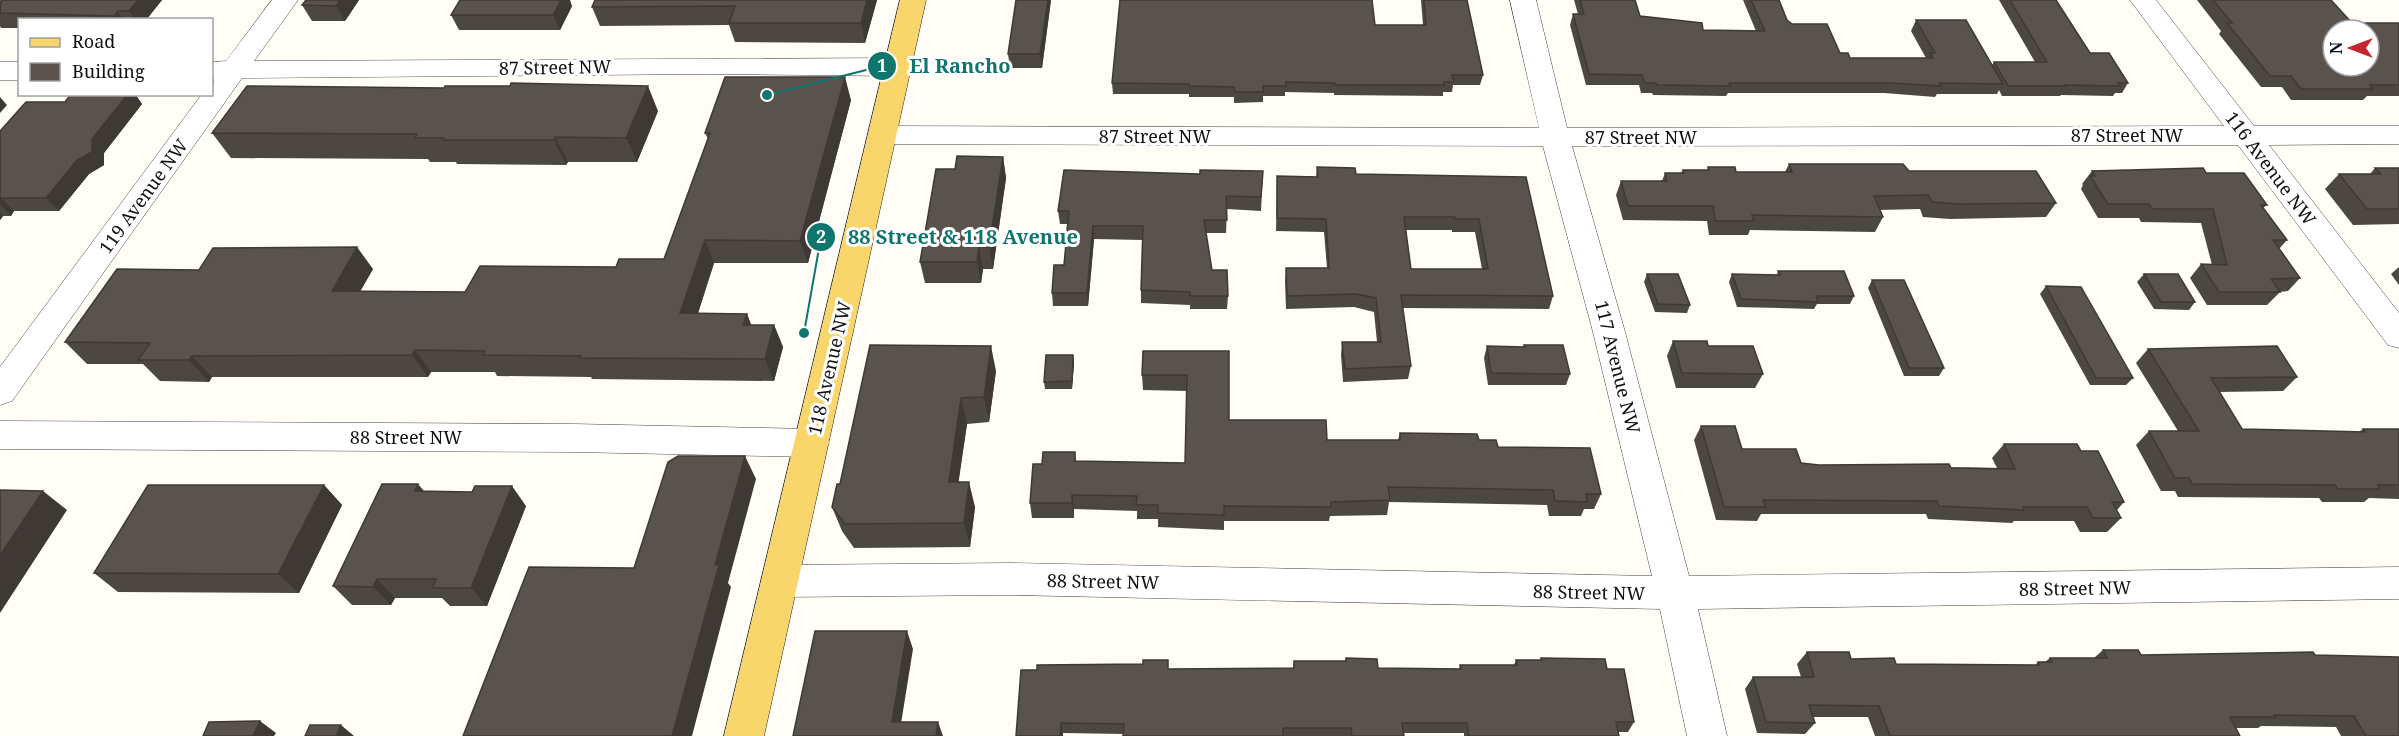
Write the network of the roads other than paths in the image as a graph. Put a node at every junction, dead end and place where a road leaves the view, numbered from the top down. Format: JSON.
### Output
{"nodes":[{"id":1,"x":285,"y":0,"type":"edge"},
{"id":2,"x":913,"y":0,"type":"edge"},
{"id":3,"x":1523,"y":0,"type":"edge"},
{"id":4,"x":2143,"y":0,"type":"edge"},
{"id":5,"x":898,"y":67,"type":"junction"},
{"id":6,"x":0,"y":70,"type":"edge"},
{"id":7,"x":18,"y":70,"type":"edge"},
{"id":8,"x":223,"y":70,"type":"edge"},
{"id":9,"x":213,"y":84,"type":"edge"},
{"id":10,"x":205,"y":96,"type":"edge"},
{"id":11,"x":882,"y":135,"type":"junction"},
{"id":12,"x":2246,"y":135,"type":"junction"},
{"id":13,"x":2399,"y":135,"type":"edge"},
{"id":14,"x":1555,"y":137,"type":"junction"},
{"id":15,"x":2399,"y":336,"type":"edge"},
{"id":16,"x":0,"y":392,"type":"edge"},
{"id":17,"x":0,"y":435,"type":"edge"},
{"id":18,"x":812,"y":443,"type":"junction"},
{"id":19,"x":780,"y":581,"type":"junction"},
{"id":20,"x":2399,"y":584,"type":"edge"},
{"id":21,"x":1675,"y":593,"type":"junction"},
{"id":22,"x":744,"y":736,"type":"edge"},
{"id":23,"x":1707,"y":736,"type":"edge"}],
"edges":[{"from":1,"to":8,"type":"street","name":"119 Avenue NW"},
{"from":2,"to":5,"type":"main road","name":"118 Avenue NW"},
{"from":3,"to":14,"type":"street","name":"117 Avenue NW"},
{"from":4,"to":12,"type":"street","name":"116 Avenue NW"},
{"from":5,"to":8,"type":"street","name":"87 Street NW"},
{"from":5,"to":11,"type":"main road","name":"118 Avenue NW"},
{"from":6,"to":7,"type":"street"},
{"from":8,"to":9,"type":"street","name":"119 Avenue NW"},
{"from":10,"to":16,"type":"street","name":"119 Avenue NW"},
{"from":11,"to":14,"type":"street","name":"87 Street NW"},
{"from":11,"to":18,"type":"main road","name":"118 Avenue NW"},
{"from":12,"to":13,"type":"street","name":"87 Street NW"},
{"from":12,"to":14,"type":"street","name":"87 Street NW"},
{"from":12,"to":15,"type":"street","name":"116 Avenue NW"},
{"from":14,"to":21,"type":"street","name":"117 Avenue NW"},
{"from":17,"to":18,"type":"street","name":"88 Street NW"},
{"from":18,"to":19,"type":"main road","name":"118 Avenue NW"},
{"from":19,"to":21,"type":"street","name":"88 Street NW"},
{"from":19,"to":22,"type":"main road","name":"118 Avenue NW"},
{"from":20,"to":21,"type":"street","name":"88 Street NW"},
{"from":21,"to":23,"type":"street","name":"117 Avenue NW"}]}
